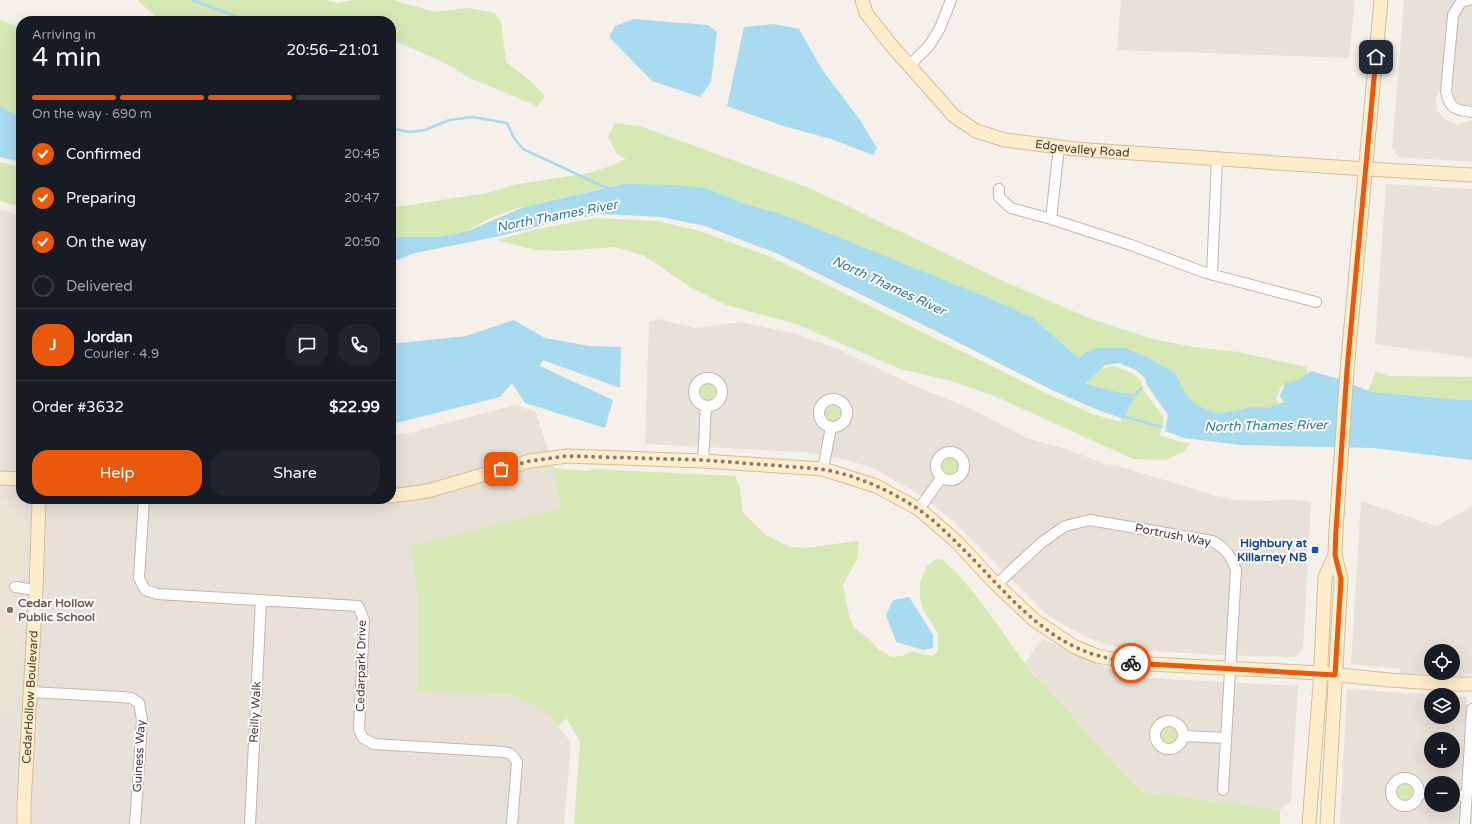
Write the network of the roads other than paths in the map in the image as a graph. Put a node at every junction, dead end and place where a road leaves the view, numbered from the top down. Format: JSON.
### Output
{"nodes":[{"id":1,"x":862,"y":0,"type":"edge"},
{"id":2,"x":951,"y":0,"type":"edge"},
{"id":3,"x":1381,"y":0,"type":"edge"},
{"id":4,"x":1469,"y":0,"type":"edge"},
{"id":5,"x":910,"y":65,"type":"junction"},
{"id":6,"x":1472,"y":112,"type":"edge"},
{"id":7,"x":1059,"y":147,"type":"junction"},
{"id":8,"x":1217,"y":159,"type":"junction"},
{"id":9,"x":1366,"y":169,"type":"junction"},
{"id":10,"x":1472,"y":175,"type":"edge"},
{"id":11,"x":999,"y":189,"type":"dead end"},
{"id":12,"x":1051,"y":219,"type":"junction"},
{"id":13,"x":1212,"y":274,"type":"junction"},
{"id":14,"x":1316,"y":302,"type":"dead end"},
{"id":15,"x":706,"y":406,"type":"dead end"},
{"id":16,"x":831,"y":427,"type":"dead end"},
{"id":17,"x":703,"y":460,"type":"junction"},
{"id":18,"x":823,"y":469,"type":"junction"},
{"id":19,"x":942,"y":477,"type":"dead end"},
{"id":20,"x":0,"y":478,"type":"edge"},
{"id":21,"x":16,"y":480,"type":"edge"},
{"id":22,"x":396,"y":495,"type":"edge"},
{"id":23,"x":39,"y":504,"type":"edge"},
{"id":24,"x":144,"y":504,"type":"edge"},
{"id":25,"x":919,"y":510,"type":"junction"},
{"id":26,"x":1335,"y":555,"type":"junction"},
{"id":27,"x":997,"y":584,"type":"junction"},
{"id":28,"x":15,"y":587,"type":"dead end"},
{"id":29,"x":36,"y":590,"type":"junction"},
{"id":30,"x":261,"y":600,"type":"junction"},
{"id":31,"x":1231,"y":669,"type":"junction"},
{"id":32,"x":1320,"y":673,"type":"junction"},
{"id":33,"x":1335,"y":675,"type":"junction"},
{"id":34,"x":1472,"y":684,"type":"edge"},
{"id":35,"x":30,"y":692,"type":"junction"},
{"id":36,"x":1472,"y":709,"type":"edge"},
{"id":37,"x":1183,"y":736,"type":"dead end"},
{"id":38,"x":1226,"y":738,"type":"junction"},
{"id":39,"x":1223,"y":790,"type":"dead end"},
{"id":40,"x":1420,"y":793,"type":"dead end"},
{"id":41,"x":1424,"y":793,"type":"edge"},
{"id":42,"x":1460,"y":796,"type":"edge"},
{"id":43,"x":1466,"y":796,"type":"junction"},
{"id":44,"x":24,"y":824,"type":"edge"},
{"id":45,"x":135,"y":824,"type":"edge"},
{"id":46,"x":250,"y":824,"type":"edge"},
{"id":47,"x":512,"y":824,"type":"edge"},
{"id":48,"x":1308,"y":824,"type":"edge"},
{"id":49,"x":1327,"y":824,"type":"edge"},
{"id":50,"x":1464,"y":824,"type":"edge"}],
"edges":[{"from":1,"to":5,"type":"street","name":"Edgevalley Road"},
{"from":2,"to":5,"type":"street"},
{"from":3,"to":9,"type":"street"},
{"from":4,"to":6,"type":"street"},
{"from":5,"to":7,"type":"street","name":"Edgevalley Road"},
{"from":7,"to":8,"type":"street","name":"Edgevalley Road"},
{"from":7,"to":12,"type":"street"},
{"from":8,"to":9,"type":"street","name":"Edgevalley Road"},
{"from":8,"to":13,"type":"street"},
{"from":9,"to":10,"type":"street","name":"Edgevalley Road"},
{"from":9,"to":26,"type":"street"},
{"from":11,"to":12,"type":"street"},
{"from":12,"to":13,"type":"street"},
{"from":13,"to":14,"type":"street"},
{"from":15,"to":17,"type":"street"},
{"from":16,"to":18,"type":"street"},
{"from":17,"to":18,"type":"street"},
{"from":17,"to":22,"type":"street"},
{"from":18,"to":25,"type":"street"},
{"from":19,"to":25,"type":"street"},
{"from":20,"to":21,"type":"street"},
{"from":23,"to":29,"type":"street","name":"CedarHollow Boulevard"},
{"from":24,"to":30,"type":"street","name":"Cedarpark Drive"},
{"from":25,"to":27,"type":"street"},
{"from":26,"to":32,"type":"street"},
{"from":26,"to":33,"type":"street"},
{"from":27,"to":31,"type":"street"},
{"from":27,"to":31,"type":"street","name":"Portrush Way"},
{"from":28,"to":29,"type":"street"},
{"from":29,"to":35,"type":"street","name":"CedarHollow Boulevard"},
{"from":30,"to":46,"type":"street","name":"Reilly Walk"},
{"from":30,"to":47,"type":"street","name":"Cedarpark Drive"},
{"from":31,"to":32,"type":"street"},
{"from":31,"to":38,"type":"street","name":"Portrush Way"},
{"from":32,"to":33,"type":"street"},
{"from":32,"to":48,"type":"street"},
{"from":33,"to":34,"type":"street"},
{"from":33,"to":49,"type":"street"},
{"from":35,"to":44,"type":"street","name":"CedarHollow Boulevard"},
{"from":35,"to":45,"type":"street","name":"Guiness Way"},
{"from":36,"to":43,"type":"street"},
{"from":37,"to":38,"type":"street"},
{"from":38,"to":39,"type":"street","name":"Portrush Way"},
{"from":40,"to":41,"type":"street"},
{"from":42,"to":43,"type":"street"},
{"from":43,"to":50,"type":"street"}]}
